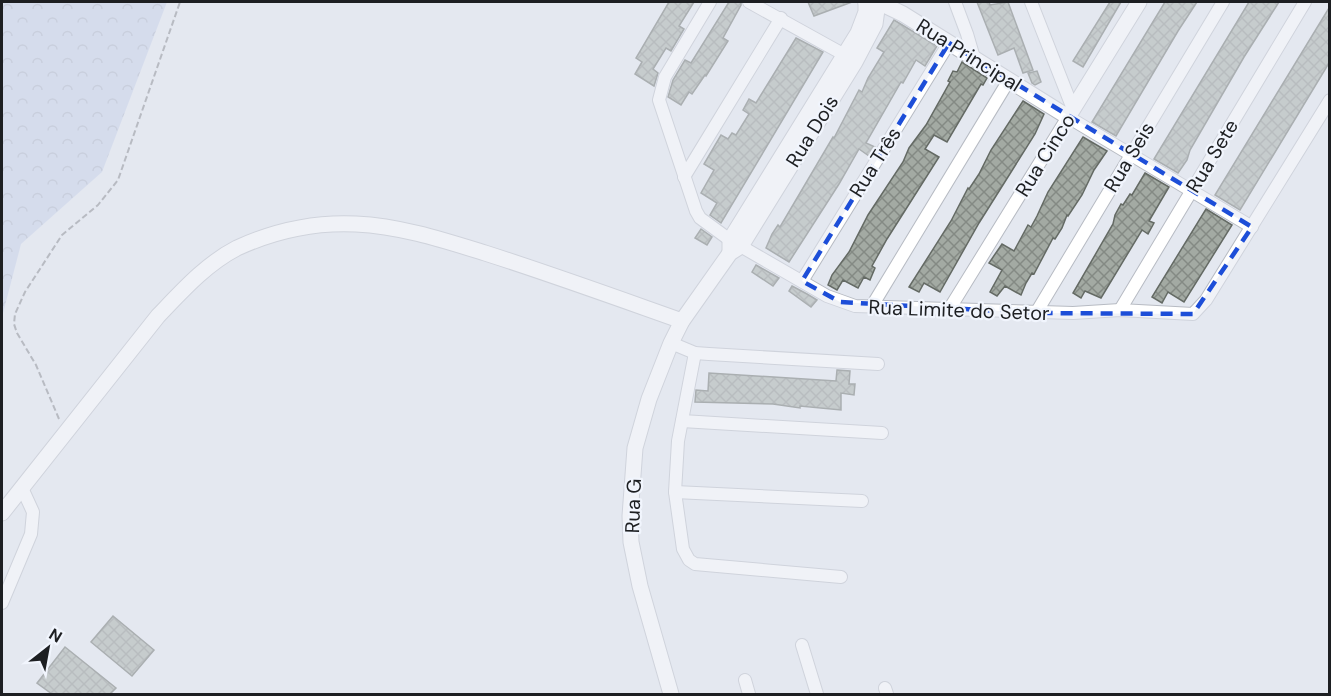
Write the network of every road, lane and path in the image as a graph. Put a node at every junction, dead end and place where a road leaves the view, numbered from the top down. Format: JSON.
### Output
{"nodes":[{"id":1,"x":180,"y":2,"type":"edge"},
{"id":2,"x":710,"y":2,"type":"edge"},
{"id":3,"x":749,"y":2,"type":"edge"},
{"id":4,"x":872,"y":2,"type":"edge"},
{"id":5,"x":955,"y":2,"type":"edge"},
{"id":6,"x":1031,"y":2,"type":"edge"},
{"id":7,"x":1139,"y":2,"type":"edge"},
{"id":8,"x":1223,"y":2,"type":"edge"},
{"id":9,"x":1305,"y":2,"type":"edge"},
{"id":10,"x":781,"y":18,"type":"junction"},
{"id":11,"x":949,"y":43,"type":"junction"},
{"id":12,"x":850,"y":58,"type":"junction"},
{"id":13,"x":974,"y":58,"type":"junction"},
{"id":14,"x":1009,"y":80,"type":"junction"},
{"id":15,"x":1329,"y":100,"type":"edge"},
{"id":16,"x":1071,"y":113,"type":"junction"},
{"id":17,"x":1130,"y":155,"type":"junction"},
{"id":18,"x":684,"y":177,"type":"junction"},
{"id":19,"x":1192,"y":190,"type":"junction"},
{"id":20,"x":1252,"y":227,"type":"junction"},
{"id":21,"x":734,"y":246,"type":"junction"},
{"id":22,"x":802,"y":281,"type":"junction"},
{"id":23,"x":872,"y":306,"type":"junction"},
{"id":24,"x":950,"y":308,"type":"junction"},
{"id":25,"x":1120,"y":310,"type":"junction"},
{"id":26,"x":1036,"y":313,"type":"junction"},
{"id":27,"x":682,"y":321,"type":"junction"},
{"id":28,"x":671,"y":343,"type":"junction"},
{"id":29,"x":695,"y":353,"type":"junction"},
{"id":30,"x":878,"y":364,"type":"dead end"},
{"id":31,"x":682,"y":421,"type":"junction"},
{"id":32,"x":65,"y":433,"type":"junction"},
{"id":33,"x":882,"y":433,"type":"dead end"},
{"id":34,"x":22,"y":488,"type":"junction"},
{"id":35,"x":675,"y":492,"type":"junction"},
{"id":36,"x":862,"y":501,"type":"dead end"},
{"id":37,"x":2,"y":513,"type":"edge"},
{"id":38,"x":841,"y":577,"type":"dead end"},
{"id":39,"x":2,"y":603,"type":"edge"},
{"id":40,"x":802,"y":645,"type":"dead end"},
{"id":41,"x":745,"y":680,"type":"dead end"},
{"id":42,"x":671,"y":694,"type":"edge"},
{"id":43,"x":749,"y":694,"type":"edge"},
{"id":44,"x":817,"y":694,"type":"edge"}],
"edges":[{"from":1,"to":32,"type":"path"},
{"from":2,"to":18,"type":"street","name":"Rua Limite do Setor"},
{"from":3,"to":10,"type":"street"},
{"from":4,"to":11,"type":"street","name":"Rua Principal"},
{"from":4,"to":12,"type":"street","name":"Rua Dois"},
{"from":5,"to":13,"type":"street"},
{"from":6,"to":16,"type":"street"},
{"from":7,"to":16,"type":"street","name":"Rua Cinco"},
{"from":8,"to":17,"type":"street","name":"Rua Seis"},
{"from":9,"to":19,"type":"street","name":"Rua Sete"},
{"from":10,"to":12,"type":"street"},
{"from":10,"to":18,"type":"street"},
{"from":11,"to":13,"type":"street","name":"Rua Principal"},
{"from":11,"to":22,"type":"street","name":"Rua Três"},
{"from":12,"to":21,"type":"street","name":"Rua Dois"},
{"from":13,"to":14,"type":"street","name":"Rua Principal"},
{"from":14,"to":16,"type":"street","name":"Rua Principal"},
{"from":14,"to":23,"type":"street"},
{"from":15,"to":20,"type":"street"},
{"from":16,"to":17,"type":"street"},
{"from":16,"to":24,"type":"street","name":"Rua Cinco"},
{"from":17,"to":19,"type":"street"},
{"from":17,"to":26,"type":"street","name":"Rua Seis"},
{"from":18,"to":21,"type":"street","name":"Rua Limite do Setor"},
{"from":19,"to":20,"type":"street"},
{"from":19,"to":25,"type":"street","name":"Rua Sete"},
{"from":20,"to":25,"type":"street","name":"Rua Limite do Setor"},
{"from":21,"to":22,"type":"street","name":"Rua Limite do Setor"},
{"from":21,"to":27,"type":"street","name":"Rua Dois"},
{"from":22,"to":23,"type":"street","name":"Rua Limite do Setor"},
{"from":23,"to":24,"type":"street","name":"Rua Limite do Setor"},
{"from":24,"to":26,"type":"street","name":"Rua Limite do Setor"},
{"from":25,"to":26,"type":"street","name":"Rua Limite do Setor"},
{"from":27,"to":28,"type":"street","name":"Rua G"},
{"from":27,"to":32,"type":"street"},
{"from":28,"to":29,"type":"street"},
{"from":28,"to":42,"type":"street","name":"Rua G"},
{"from":29,"to":30,"type":"street"},
{"from":29,"to":31,"type":"street"},
{"from":31,"to":33,"type":"street"},
{"from":31,"to":35,"type":"street"},
{"from":32,"to":34,"type":"street"},
{"from":34,"to":37,"type":"street"},
{"from":34,"to":39,"type":"street"},
{"from":35,"to":36,"type":"street"},
{"from":35,"to":38,"type":"street"},
{"from":40,"to":44,"type":"street"},
{"from":41,"to":43,"type":"street"}]}
